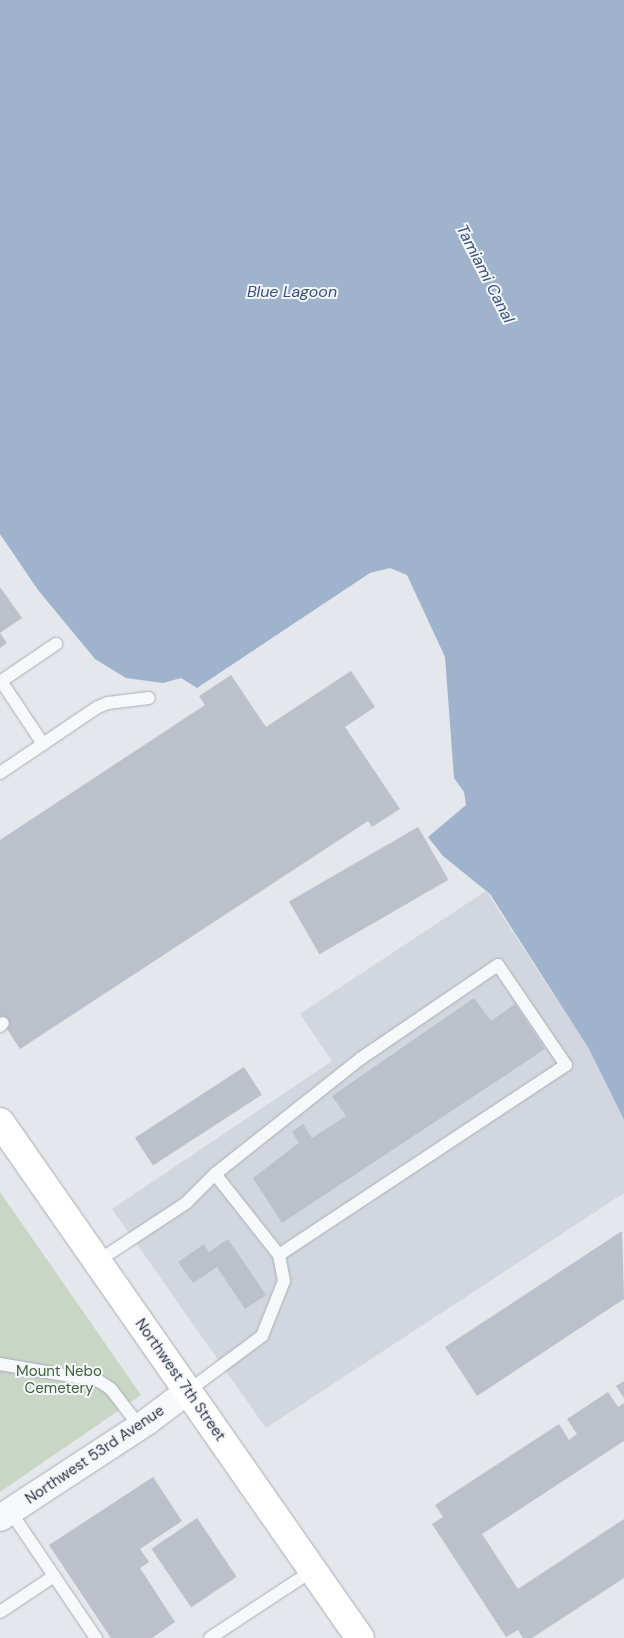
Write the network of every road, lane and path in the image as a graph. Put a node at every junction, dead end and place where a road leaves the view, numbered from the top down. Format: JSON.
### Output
{"nodes":[{"id":1,"x":56,"y":644,"type":"dead end"},
{"id":2,"x":0,"y":682,"type":"edge"},
{"id":3,"x":149,"y":698,"type":"dead end"},
{"id":4,"x":43,"y":744,"type":"junction"},
{"id":5,"x":0,"y":773,"type":"edge"},
{"id":6,"x":0,"y":1122,"type":"edge"},
{"id":7,"x":215,"y":1174,"type":"junction"},
{"id":8,"x":279,"y":1255,"type":"junction"},
{"id":9,"x":98,"y":1261,"type":"junction"},
{"id":10,"x":0,"y":1364,"type":"edge"},
{"id":11,"x":188,"y":1391,"type":"junction"},
{"id":12,"x":140,"y":1427,"type":"junction"},
{"id":13,"x":5,"y":1515,"type":"edge"},
{"id":14,"x":313,"y":1570,"type":"junction"},
{"id":15,"x":54,"y":1576,"type":"junction"},
{"id":16,"x":0,"y":1612,"type":"edge"},
{"id":17,"x":355,"y":1636,"type":"edge"},
{"id":18,"x":96,"y":1638,"type":"edge"},
{"id":19,"x":210,"y":1638,"type":"edge"}],
"edges":[{"from":1,"to":2,"type":"lane"},
{"from":2,"to":4,"type":"lane"},
{"from":3,"to":4,"type":"lane"},
{"from":4,"to":5,"type":"lane"},
{"from":6,"to":9,"type":"main road","name":"Northwest 7th Street"},
{"from":7,"to":8,"type":"lane"},
{"from":7,"to":8,"type":"lane"},
{"from":7,"to":9,"type":"lane"},
{"from":8,"to":11,"type":"lane"},
{"from":9,"to":11,"type":"main road","name":"Northwest 7th Street"},
{"from":10,"to":12,"type":"lane"},
{"from":11,"to":12,"type":"street","name":"Northwest 53rd Avenue"},
{"from":11,"to":14,"type":"main road","name":"Northwest 7th Street"},
{"from":12,"to":13,"type":"street","name":"Northwest 53rd Avenue"},
{"from":13,"to":15,"type":"lane"},
{"from":14,"to":17,"type":"main road","name":"Northwest 7th Street"},
{"from":14,"to":19,"type":"lane"},
{"from":15,"to":16,"type":"lane"},
{"from":15,"to":18,"type":"lane"}]}
